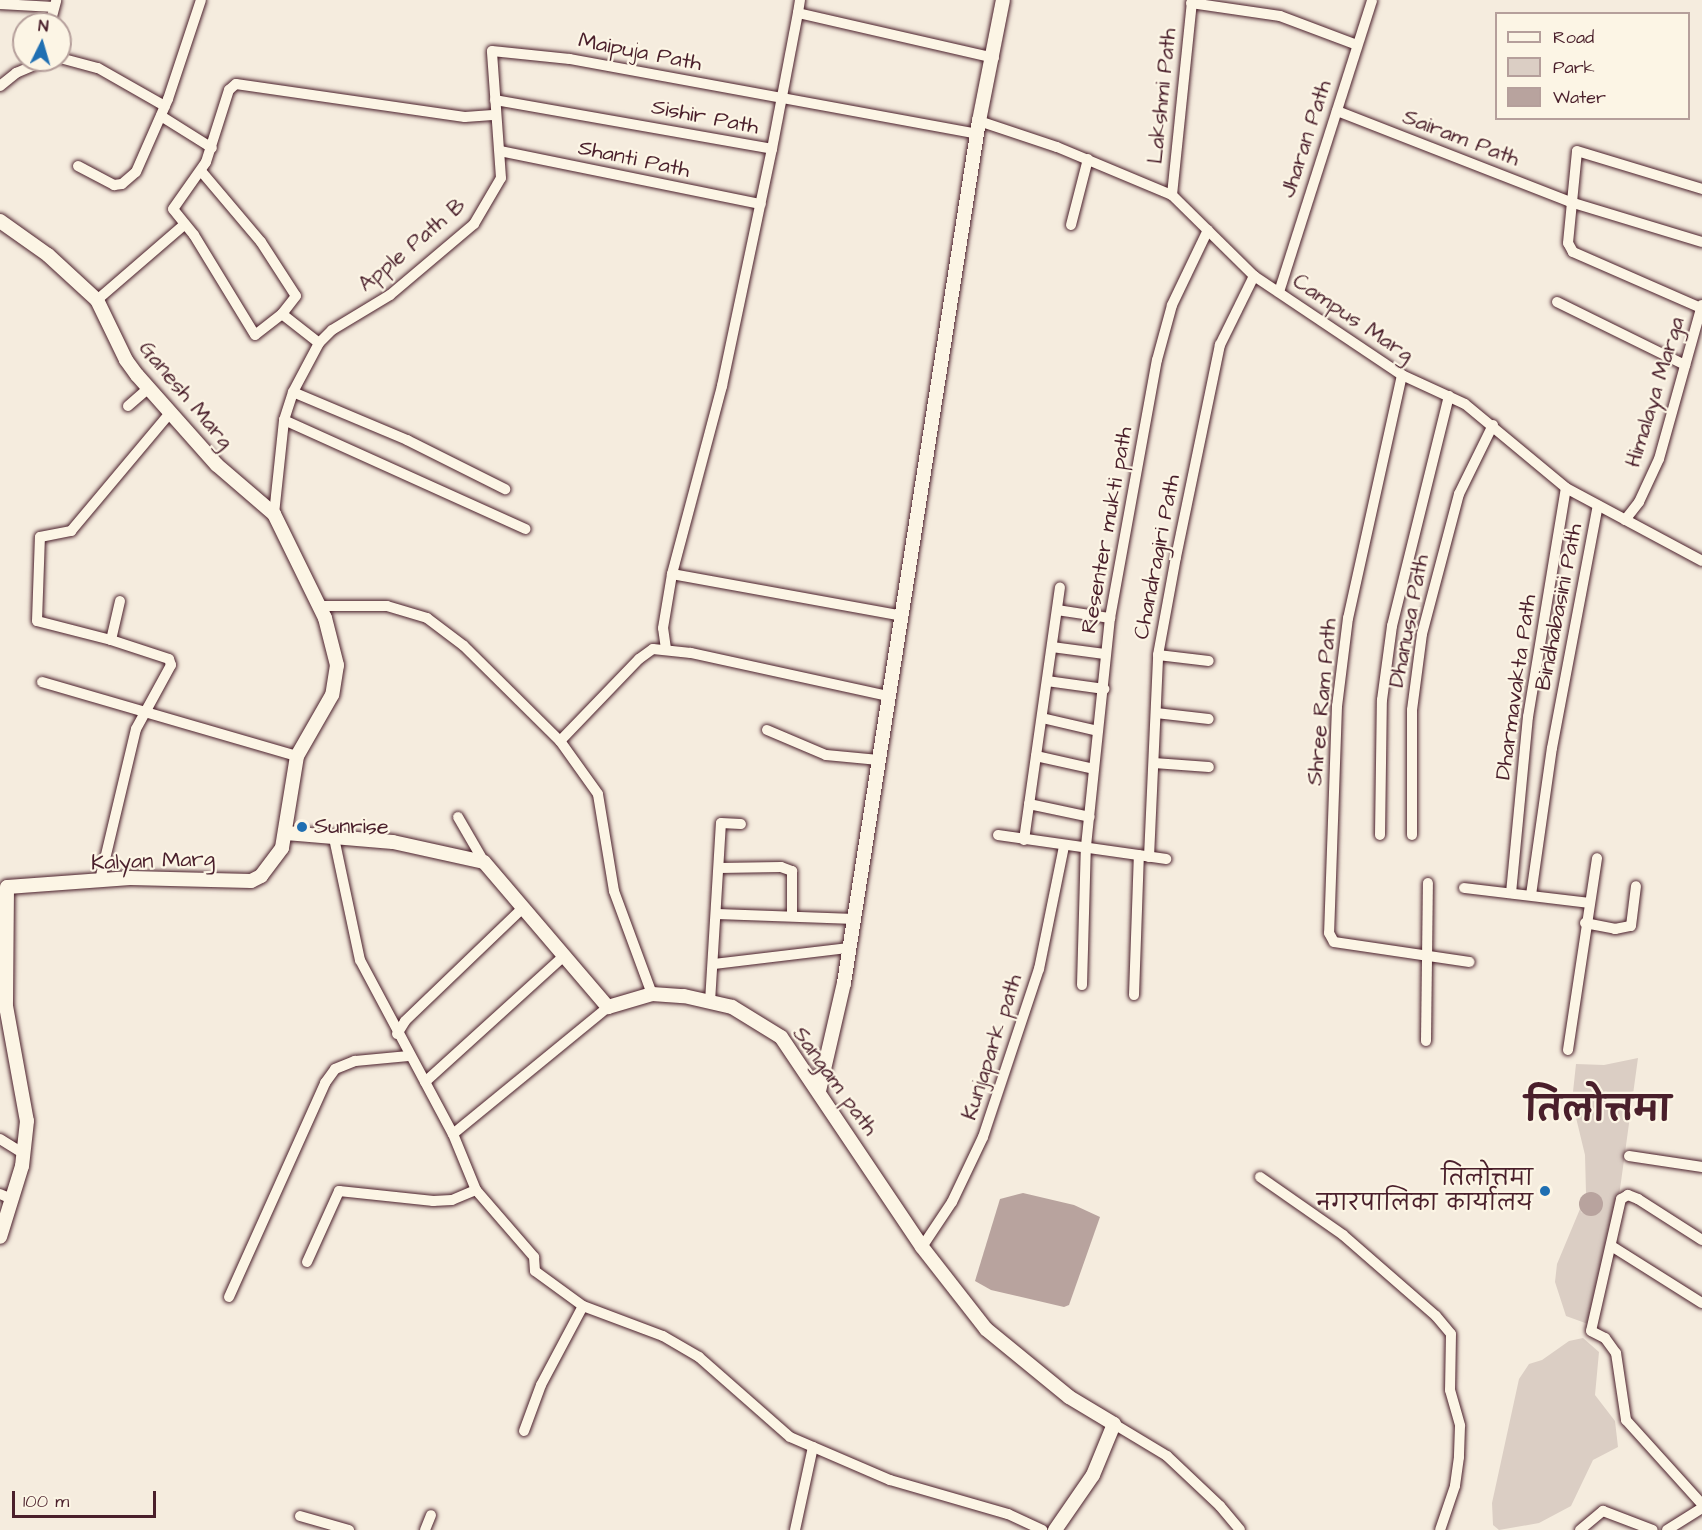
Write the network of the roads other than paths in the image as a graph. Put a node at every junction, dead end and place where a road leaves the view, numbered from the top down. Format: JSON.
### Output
{"nodes":[{"id":1,"x":201,"y":0,"type":"edge"},
{"id":2,"x":800,"y":0,"type":"edge"},
{"id":3,"x":1003,"y":0,"type":"edge"},
{"id":4,"x":1372,"y":0,"type":"edge"},
{"id":5,"x":1191,"y":2,"type":"edge"},
{"id":6,"x":55,"y":3,"type":"edge"},
{"id":7,"x":0,"y":4,"type":"edge"},
{"id":8,"x":798,"y":13,"type":"junction"},
{"id":9,"x":1357,"y":45,"type":"junction"},
{"id":10,"x":492,"y":51,"type":"joint"},
{"id":11,"x":994,"y":58,"type":"junction"},
{"id":12,"x":72,"y":61,"type":"edge"},
{"id":13,"x":18,"y":72,"type":"edge"},
{"id":14,"x":0,"y":86,"type":"edge"},
{"id":15,"x":782,"y":97,"type":"junction"},
{"id":16,"x":495,"y":100,"type":"junction"},
{"id":17,"x":163,"y":111,"type":"junction"},
{"id":18,"x":1337,"y":111,"type":"junction"},
{"id":19,"x":496,"y":115,"type":"junction"},
{"id":20,"x":979,"y":128,"type":"junction"},
{"id":21,"x":212,"y":148,"type":"junction"},
{"id":22,"x":772,"y":149,"type":"junction"},
{"id":23,"x":500,"y":151,"type":"junction"},
{"id":24,"x":1088,"y":159,"type":"junction"},
{"id":25,"x":78,"y":166,"type":"dead end"},
{"id":26,"x":201,"y":171,"type":"junction"},
{"id":27,"x":1702,"y":189,"type":"edge"},
{"id":28,"x":1172,"y":195,"type":"junction"},
{"id":29,"x":1570,"y":202,"type":"junction"},
{"id":30,"x":760,"y":204,"type":"junction"},
{"id":31,"x":0,"y":221,"type":"edge"},
{"id":32,"x":184,"y":225,"type":"junction"},
{"id":33,"x":1071,"y":225,"type":"dead end"},
{"id":34,"x":1208,"y":230,"type":"junction"},
{"id":35,"x":1702,"y":242,"type":"edge"},
{"id":36,"x":1254,"y":276,"type":"junction"},
{"id":37,"x":1278,"y":292,"type":"junction"},
{"id":38,"x":97,"y":300,"type":"junction"},
{"id":39,"x":1557,"y":302,"type":"dead end"},
{"id":40,"x":1702,"y":307,"type":"edge"},
{"id":41,"x":282,"y":314,"type":"junction"},
{"id":42,"x":319,"y":343,"type":"junction"},
{"id":43,"x":1690,"y":347,"type":"junction"},
{"id":44,"x":1702,"y":351,"type":"edge"},
{"id":45,"x":1685,"y":365,"type":"junction"},
{"id":46,"x":1402,"y":375,"type":"junction"},
{"id":47,"x":149,"y":388,"type":"junction"},
{"id":48,"x":293,"y":392,"type":"junction"},
{"id":49,"x":1449,"y":396,"type":"junction"},
{"id":50,"x":128,"y":406,"type":"dead end"},
{"id":51,"x":171,"y":412,"type":"junction"},
{"id":52,"x":285,"y":420,"type":"junction"},
{"id":53,"x":1493,"y":425,"type":"junction"},
{"id":54,"x":1566,"y":488,"type":"junction"},
{"id":55,"x":505,"y":489,"type":"dead end"},
{"id":56,"x":1598,"y":505,"type":"junction"},
{"id":57,"x":274,"y":514,"type":"junction"},
{"id":58,"x":1625,"y":520,"type":"junction"},
{"id":59,"x":525,"y":529,"type":"dead end"},
{"id":60,"x":1702,"y":561,"type":"edge"},
{"id":61,"x":672,"y":574,"type":"junction"},
{"id":62,"x":1060,"y":588,"type":"dead end"},
{"id":63,"x":120,"y":602,"type":"dead end"},
{"id":64,"x":318,"y":606,"type":"junction"},
{"id":65,"x":1057,"y":610,"type":"junction"},
{"id":66,"x":903,"y":616,"type":"junction"},
{"id":67,"x":1110,"y":618,"type":"junction"},
{"id":68,"x":111,"y":640,"type":"junction"},
{"id":69,"x":1052,"y":648,"type":"junction"},
{"id":70,"x":666,"y":649,"type":"junction"},
{"id":71,"x":1105,"y":654,"type":"junction"},
{"id":72,"x":1158,"y":655,"type":"junction"},
{"id":73,"x":1209,"y":661,"type":"dead end"},
{"id":74,"x":1047,"y":681,"type":"junction"},
{"id":75,"x":42,"y":682,"type":"dead end"},
{"id":76,"x":1104,"y":689,"type":"junction"},
{"id":77,"x":889,"y":696,"type":"junction"},
{"id":78,"x":144,"y":712,"type":"junction"},
{"id":79,"x":1156,"y":713,"type":"junction"},
{"id":80,"x":1042,"y":718,"type":"junction"},
{"id":81,"x":1209,"y":719,"type":"dead end"},
{"id":82,"x":767,"y":730,"type":"dead end"},
{"id":83,"x":1098,"y":731,"type":"junction"},
{"id":84,"x":560,"y":741,"type":"junction"},
{"id":85,"x":297,"y":756,"type":"junction"},
{"id":86,"x":1036,"y":756,"type":"junction"},
{"id":87,"x":879,"y":760,"type":"junction"},
{"id":88,"x":1155,"y":763,"type":"junction"},
{"id":89,"x":1209,"y":767,"type":"dead end"},
{"id":90,"x":1094,"y":769,"type":"junction"},
{"id":91,"x":1029,"y":804,"type":"junction"},
{"id":92,"x":458,"y":817,"type":"dead end"},
{"id":93,"x":1090,"y":817,"type":"junction"},
{"id":94,"x":741,"y":824,"type":"dead end"},
{"id":95,"x":286,"y":833,"type":"junction"},
{"id":96,"x":998,"y":835,"type":"dead end"},
{"id":97,"x":1380,"y":835,"type":"dead end"},
{"id":98,"x":1412,"y":835,"type":"dead end"},
{"id":99,"x":334,"y":838,"type":"junction"},
{"id":100,"x":1024,"y":840,"type":"junction"},
{"id":101,"x":1064,"y":846,"type":"junction"},
{"id":102,"x":1086,"y":846,"type":"junction"},
{"id":103,"x":1144,"y":856,"type":"junction"},
{"id":104,"x":1597,"y":858,"type":"dead end"},
{"id":105,"x":1167,"y":859,"type":"dead end"},
{"id":106,"x":484,"y":862,"type":"junction"},
{"id":107,"x":719,"y":868,"type":"junction"},
{"id":108,"x":100,"y":880,"type":"junction"},
{"id":109,"x":1428,"y":883,"type":"dead end"},
{"id":110,"x":4,"y":885,"type":"edge"},
{"id":111,"x":1636,"y":886,"type":"dead end"},
{"id":112,"x":1464,"y":888,"type":"dead end"},
{"id":113,"x":1511,"y":893,"type":"junction"},
{"id":114,"x":1531,"y":895,"type":"junction"},
{"id":115,"x":1589,"y":903,"type":"junction"},
{"id":116,"x":523,"y":908,"type":"junction"},
{"id":117,"x":717,"y":914,"type":"junction"},
{"id":118,"x":792,"y":915,"type":"junction"},
{"id":119,"x":855,"y":919,"type":"junction"},
{"id":120,"x":1585,"y":923,"type":"junction"},
{"id":121,"x":849,"y":948,"type":"junction"},
{"id":122,"x":563,"y":957,"type":"junction"},
{"id":123,"x":1427,"y":957,"type":"junction"},
{"id":124,"x":1470,"y":963,"type":"dead end"},
{"id":125,"x":714,"y":964,"type":"junction"},
{"id":126,"x":1082,"y":985,"type":"dead end"},
{"id":127,"x":652,"y":994,"type":"junction"},
{"id":128,"x":1134,"y":995,"type":"dead end"},
{"id":129,"x":710,"y":1002,"type":"junction"},
{"id":130,"x":608,"y":1007,"type":"junction"},
{"id":131,"x":397,"y":1034,"type":"junction"},
{"id":132,"x":1426,"y":1041,"type":"dead end"},
{"id":133,"x":1568,"y":1050,"type":"dead end"},
{"id":134,"x":409,"y":1056,"type":"junction"},
{"id":135,"x":425,"y":1082,"type":"junction"},
{"id":136,"x":819,"y":1091,"type":"junction"},
{"id":137,"x":453,"y":1134,"type":"junction"},
{"id":138,"x":0,"y":1139,"type":"edge"},
{"id":139,"x":24,"y":1154,"type":"junction"},
{"id":140,"x":1629,"y":1156,"type":"dead end"},
{"id":141,"x":1702,"y":1167,"type":"edge"},
{"id":142,"x":1260,"y":1177,"type":"dead end"},
{"id":143,"x":476,"y":1190,"type":"junction"},
{"id":144,"x":6,"y":1196,"type":"edge"},
{"id":145,"x":0,"y":1237,"type":"edge"},
{"id":146,"x":1702,"y":1240,"type":"edge"},
{"id":147,"x":1613,"y":1246,"type":"junction"},
{"id":148,"x":922,"y":1247,"type":"junction"},
{"id":149,"x":306,"y":1262,"type":"dead end"},
{"id":150,"x":230,"y":1297,"type":"dead end"},
{"id":151,"x":1702,"y":1303,"type":"edge"},
{"id":152,"x":583,"y":1306,"type":"junction"},
{"id":153,"x":1114,"y":1424,"type":"junction"},
{"id":154,"x":524,"y":1431,"type":"dead end"},
{"id":155,"x":813,"y":1447,"type":"junction"},
{"id":156,"x":1702,"y":1506,"type":"edge"},
{"id":157,"x":431,"y":1515,"type":"dead end"},
{"id":158,"x":300,"y":1516,"type":"dead end"},
{"id":159,"x":349,"y":1530,"type":"edge"},
{"id":160,"x":425,"y":1530,"type":"edge"},
{"id":161,"x":795,"y":1530,"type":"edge"},
{"id":162,"x":1042,"y":1530,"type":"edge"},
{"id":163,"x":1055,"y":1530,"type":"edge"},
{"id":164,"x":1239,"y":1530,"type":"edge"},
{"id":165,"x":1440,"y":1530,"type":"edge"},
{"id":166,"x":1580,"y":1530,"type":"edge"},
{"id":167,"x":1653,"y":1530,"type":"edge"},
{"id":168,"x":1666,"y":1530,"type":"edge"}],
"edges":[{"from":1,"to":17,"type":"street"},
{"from":2,"to":8,"type":"street","name":"Sishir Path"},
{"from":3,"to":11,"type":"street"},
{"from":4,"to":9,"type":"street","name":"Jharan Path"},
{"from":5,"to":9,"type":"street"},
{"from":5,"to":28,"type":"street","name":"Lakshmi Path"},
{"from":6,"to":7,"type":"street"},
{"from":8,"to":11,"type":"street"},
{"from":8,"to":15,"type":"street","name":"Sishir Path"},
{"from":9,"to":18,"type":"street","name":"Jharan Path"},
{"from":10,"to":15,"type":"street","name":"Maipuja Path"},
{"from":10,"to":16,"type":"street","name":"Apple Path B"},
{"from":11,"to":20,"type":"street"},
{"from":12,"to":17,"type":"street"},
{"from":13,"to":14,"type":"street"},
{"from":15,"to":20,"type":"street","name":"Maipuja Path"},
{"from":15,"to":22,"type":"street","name":"Sishir Path"},
{"from":16,"to":19,"type":"street","name":"Apple Path B"},
{"from":16,"to":22,"type":"street","name":"Sishir Path"},
{"from":17,"to":21,"type":"street"},
{"from":17,"to":25,"type":"street"},
{"from":18,"to":29,"type":"street","name":"Sairam Path"},
{"from":18,"to":37,"type":"street","name":"Jharan Path"},
{"from":19,"to":21,"type":"street"},
{"from":19,"to":23,"type":"street","name":"Apple Path B"},
{"from":20,"to":24,"type":"street","name":"Campus Marg"},
{"from":20,"to":66,"type":"street"},
{"from":21,"to":26,"type":"street"},
{"from":22,"to":30,"type":"street"},
{"from":23,"to":30,"type":"street","name":"Shanti Path"},
{"from":23,"to":42,"type":"street","name":"Apple Path B"},
{"from":24,"to":28,"type":"street","name":"Campus Marg"},
{"from":24,"to":33,"type":"street"},
{"from":26,"to":32,"type":"street"},
{"from":26,"to":41,"type":"street"},
{"from":27,"to":29,"type":"street"},
{"from":28,"to":34,"type":"street","name":"Campus Marg"},
{"from":29,"to":35,"type":"street","name":"Sairam Path"},
{"from":29,"to":40,"type":"street"},
{"from":30,"to":61,"type":"street"},
{"from":31,"to":38,"type":"street","name":"Ganesh Marg"},
{"from":32,"to":38,"type":"street"},
{"from":32,"to":41,"type":"street"},
{"from":34,"to":36,"type":"street","name":"Campus Marg"},
{"from":34,"to":67,"type":"street","name":"Resenter mukti path"},
{"from":36,"to":37,"type":"street","name":"Campus Marg"},
{"from":36,"to":72,"type":"street","name":"Chandragiri Path"},
{"from":37,"to":46,"type":"street","name":"Campus Marg"},
{"from":38,"to":47,"type":"street","name":"Ganesh Marg"},
{"from":39,"to":45,"type":"street"},
{"from":40,"to":43,"type":"street","name":"Himalaya Marga"},
{"from":41,"to":42,"type":"street"},
{"from":42,"to":48,"type":"street","name":"Apple Path B"},
{"from":43,"to":44,"type":"street"},
{"from":43,"to":45,"type":"street","name":"Himalaya Marga"},
{"from":45,"to":58,"type":"street","name":"Himalaya Marga"},
{"from":46,"to":49,"type":"street","name":"Campus Marg"},
{"from":46,"to":123,"type":"street","name":"Shree Ram Path"},
{"from":47,"to":50,"type":"street"},
{"from":47,"to":51,"type":"street","name":"Ganesh Marg"},
{"from":48,"to":52,"type":"street","name":"Apple Path B"},
{"from":48,"to":55,"type":"street"},
{"from":49,"to":53,"type":"street","name":"Campus Marg"},
{"from":49,"to":97,"type":"street"},
{"from":51,"to":57,"type":"street","name":"Ganesh Marg"},
{"from":51,"to":68,"type":"street"},
{"from":52,"to":57,"type":"street","name":"Apple Path B"},
{"from":52,"to":59,"type":"street"},
{"from":53,"to":54,"type":"street","name":"Campus Marg"},
{"from":53,"to":98,"type":"street","name":"Dhanusa Path"},
{"from":54,"to":56,"type":"street","name":"Campus Marg"},
{"from":54,"to":113,"type":"street","name":"Dharmavakta Path"},
{"from":56,"to":58,"type":"street","name":"Campus Marg"},
{"from":56,"to":114,"type":"street","name":"Bindhabasini Path"},
{"from":57,"to":64,"type":"street","name":"Kalyan Marg"},
{"from":58,"to":60,"type":"street","name":"Campus Marg"},
{"from":61,"to":66,"type":"street"},
{"from":61,"to":70,"type":"street"},
{"from":62,"to":65,"type":"street"},
{"from":63,"to":68,"type":"street"},
{"from":64,"to":84,"type":"street"},
{"from":64,"to":85,"type":"street","name":"Kalyan Marg"},
{"from":65,"to":67,"type":"street"},
{"from":65,"to":69,"type":"street"},
{"from":66,"to":77,"type":"street"},
{"from":67,"to":71,"type":"street","name":"Resenter mukti path"},
{"from":68,"to":78,"type":"street"},
{"from":69,"to":71,"type":"street"},
{"from":69,"to":74,"type":"street"},
{"from":70,"to":77,"type":"street"},
{"from":70,"to":84,"type":"street"},
{"from":71,"to":76,"type":"street","name":"Resenter mukti path"},
{"from":72,"to":73,"type":"street"},
{"from":72,"to":79,"type":"street","name":"Chandragiri Path"},
{"from":74,"to":76,"type":"street"},
{"from":74,"to":80,"type":"street"},
{"from":75,"to":78,"type":"street"},
{"from":76,"to":83,"type":"street","name":"Resenter mukti path"},
{"from":77,"to":87,"type":"street"},
{"from":78,"to":85,"type":"street"},
{"from":78,"to":108,"type":"street"},
{"from":79,"to":81,"type":"street"},
{"from":79,"to":88,"type":"street","name":"Chandragiri Path"},
{"from":80,"to":83,"type":"street"},
{"from":80,"to":86,"type":"street"},
{"from":82,"to":87,"type":"street"},
{"from":83,"to":90,"type":"street","name":"Resenter mukti path"},
{"from":84,"to":127,"type":"street"},
{"from":85,"to":95,"type":"street","name":"Kalyan Marg"},
{"from":86,"to":90,"type":"street"},
{"from":86,"to":91,"type":"street"},
{"from":87,"to":119,"type":"street"},
{"from":88,"to":89,"type":"street"},
{"from":88,"to":103,"type":"street","name":"Chandragiri Path"},
{"from":90,"to":93,"type":"street","name":"Resenter mukti path"},
{"from":91,"to":93,"type":"street"},
{"from":91,"to":100,"type":"street"},
{"from":92,"to":106,"type":"street"},
{"from":93,"to":102,"type":"street","name":"Resenter mukti path"},
{"from":94,"to":107,"type":"street"},
{"from":95,"to":99,"type":"street"},
{"from":95,"to":108,"type":"street","name":"Kalyan Marg"},
{"from":96,"to":100,"type":"street"},
{"from":99,"to":106,"type":"street"},
{"from":99,"to":131,"type":"street"},
{"from":100,"to":101,"type":"street"},
{"from":101,"to":102,"type":"street"},
{"from":101,"to":148,"type":"street","name":"Kunjapark path"},
{"from":102,"to":103,"type":"street"},
{"from":102,"to":126,"type":"street","name":"Resenter mukti path"},
{"from":103,"to":105,"type":"street"},
{"from":103,"to":128,"type":"street","name":"Chandragiri Path"},
{"from":104,"to":115,"type":"street"},
{"from":106,"to":116,"type":"street"},
{"from":107,"to":117,"type":"street"},
{"from":107,"to":118,"type":"street"},
{"from":108,"to":110,"type":"street","name":"Kalyan Marg"},
{"from":109,"to":123,"type":"street"},
{"from":110,"to":139,"type":"street","name":"Kalyan Marg"},
{"from":111,"to":120,"type":"street"},
{"from":112,"to":113,"type":"street"},
{"from":113,"to":114,"type":"street"},
{"from":114,"to":115,"type":"street"},
{"from":115,"to":120,"type":"street"},
{"from":116,"to":122,"type":"street"},
{"from":116,"to":131,"type":"street"},
{"from":117,"to":118,"type":"street"},
{"from":117,"to":125,"type":"street"},
{"from":118,"to":119,"type":"street"},
{"from":119,"to":121,"type":"street"},
{"from":120,"to":133,"type":"street"},
{"from":121,"to":125,"type":"street"},
{"from":121,"to":136,"type":"street"},
{"from":122,"to":130,"type":"street"},
{"from":122,"to":135,"type":"street"},
{"from":123,"to":124,"type":"street"},
{"from":123,"to":132,"type":"street"},
{"from":125,"to":129,"type":"street"},
{"from":127,"to":129,"type":"street","name":"Sangam path"},
{"from":127,"to":130,"type":"street","name":"Sangam path"},
{"from":129,"to":136,"type":"street","name":"Sangam path"},
{"from":130,"to":137,"type":"street"},
{"from":131,"to":134,"type":"street"},
{"from":134,"to":135,"type":"street"},
{"from":134,"to":150,"type":"street"},
{"from":135,"to":137,"type":"street"},
{"from":136,"to":148,"type":"street","name":"Sangam path"},
{"from":137,"to":143,"type":"street"},
{"from":138,"to":139,"type":"street"},
{"from":139,"to":144,"type":"street","name":"Kalyan Marg"},
{"from":140,"to":141,"type":"street"},
{"from":142,"to":165,"type":"street"},
{"from":143,"to":149,"type":"street"},
{"from":143,"to":152,"type":"street"},
{"from":144,"to":145,"type":"street","name":"Kalyan Marg"},
{"from":146,"to":147,"type":"street"},
{"from":147,"to":151,"type":"street"},
{"from":147,"to":156,"type":"street"},
{"from":148,"to":153,"type":"street","name":"Sangam path"},
{"from":152,"to":154,"type":"street"},
{"from":152,"to":155,"type":"street"},
{"from":153,"to":163,"type":"street"},
{"from":153,"to":164,"type":"street"},
{"from":155,"to":161,"type":"street"},
{"from":155,"to":162,"type":"street"},
{"from":156,"to":168,"type":"street"},
{"from":157,"to":160,"type":"street"},
{"from":158,"to":159,"type":"street"},
{"from":166,"to":167,"type":"street"}]}
